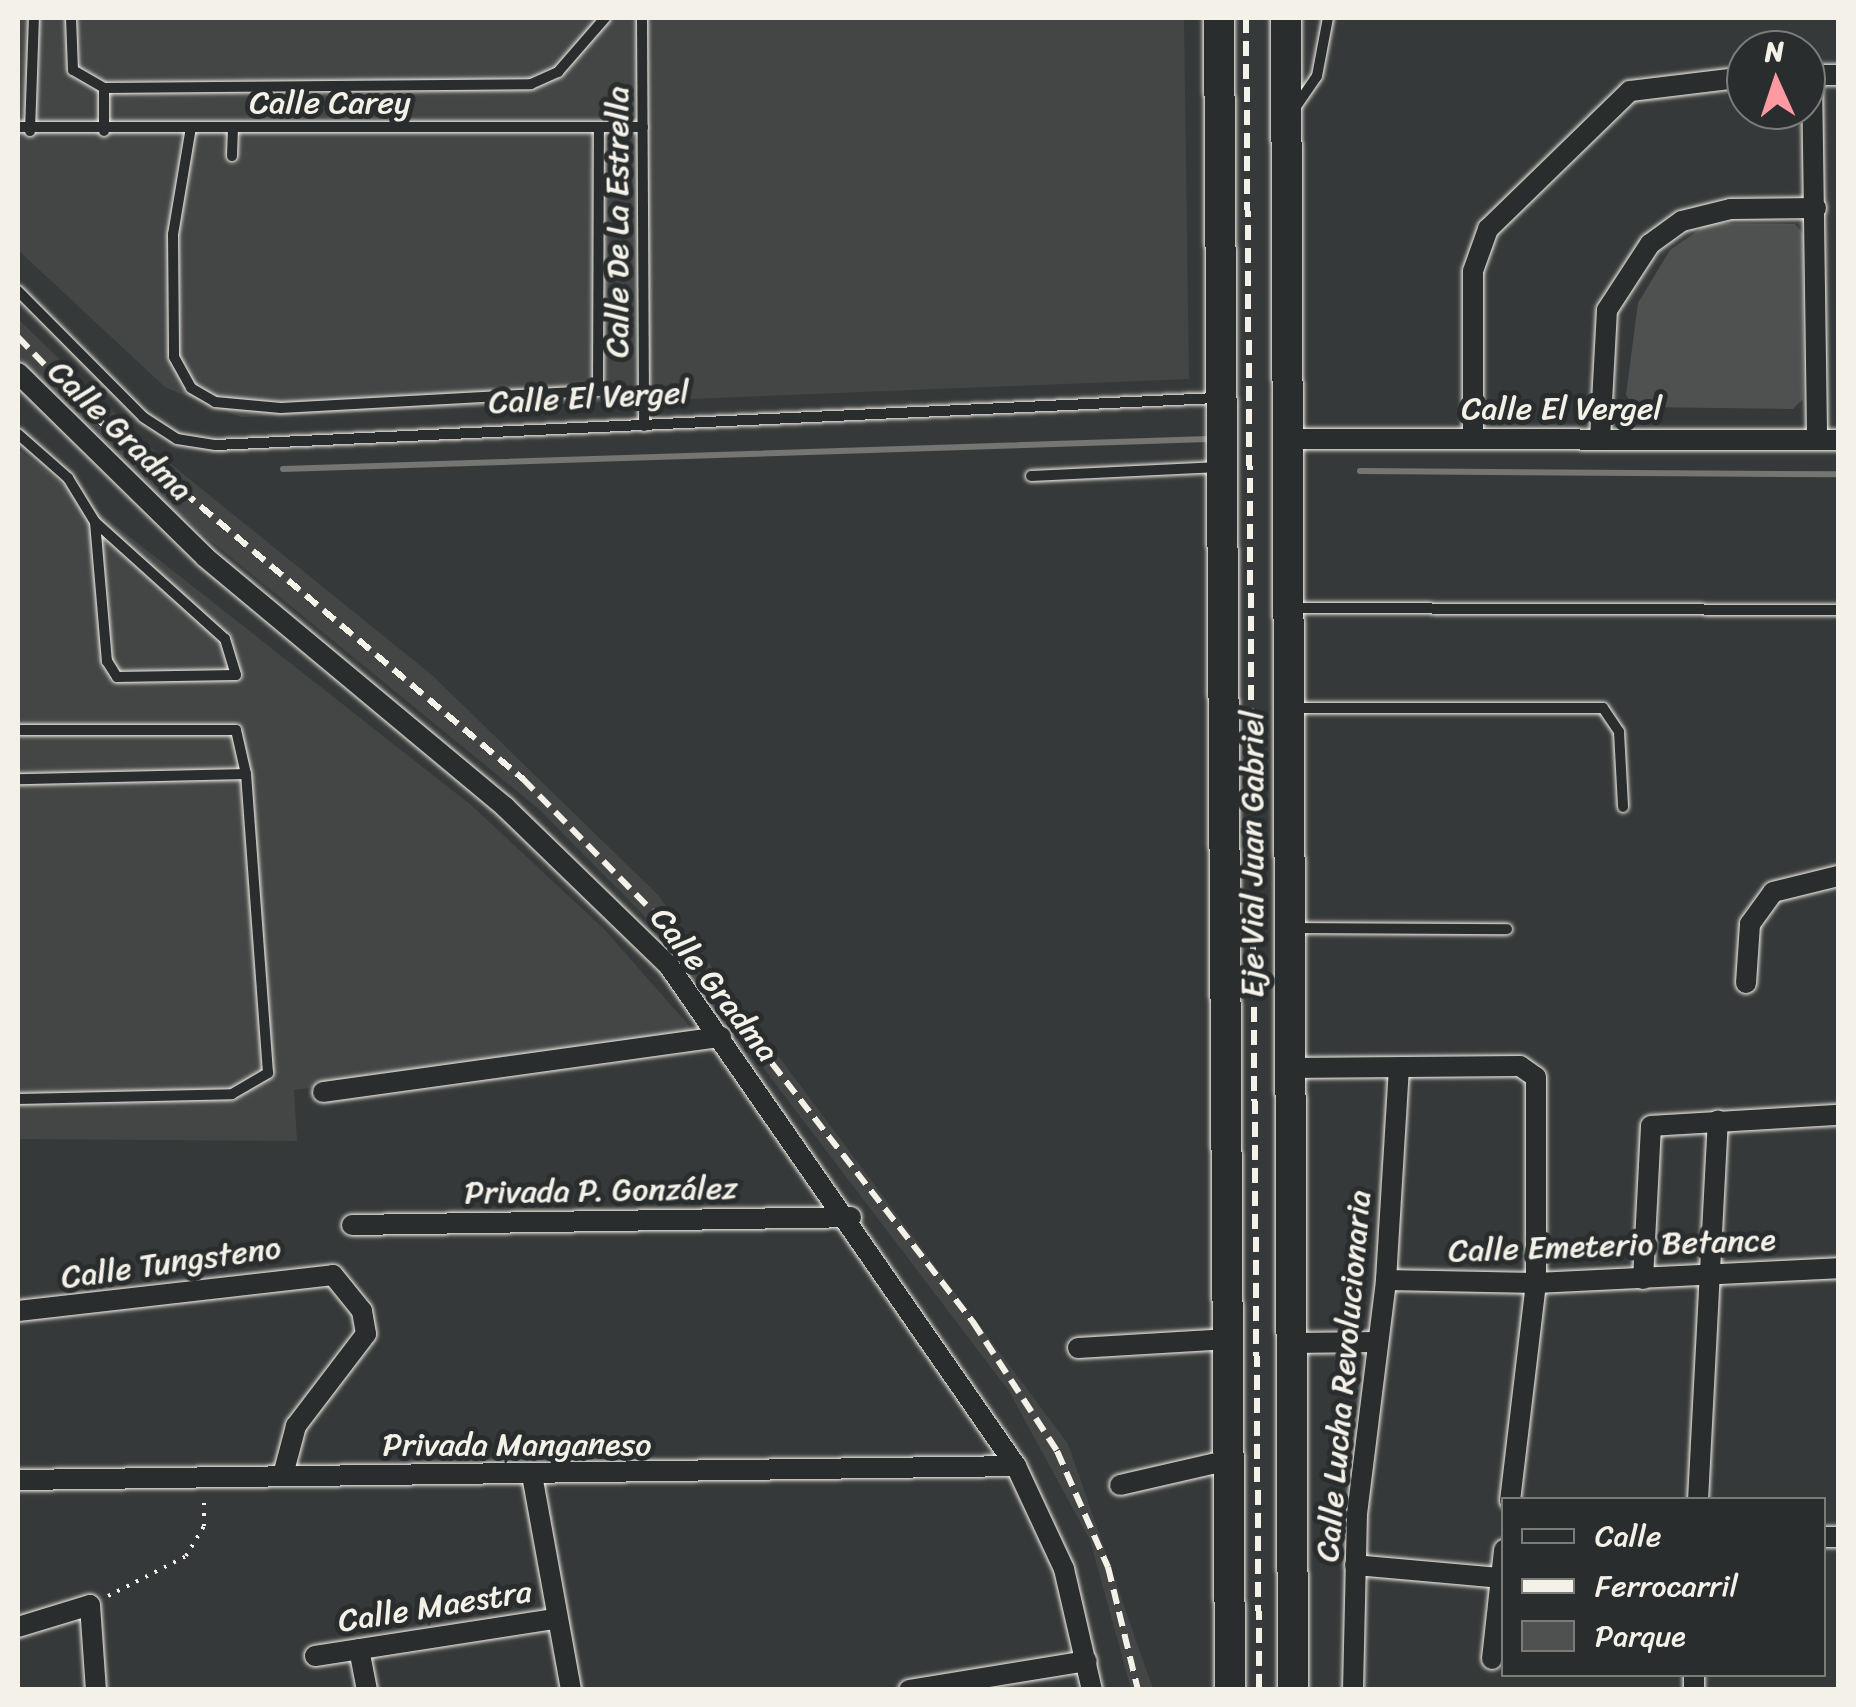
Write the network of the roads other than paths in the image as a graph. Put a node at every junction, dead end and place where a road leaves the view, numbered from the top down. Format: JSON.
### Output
{"nodes":[{"id":1,"x":34,"y":18,"type":"edge"},
{"id":2,"x":71,"y":18,"type":"edge"},
{"id":3,"x":605,"y":18,"type":"edge"},
{"id":4,"x":642,"y":18,"type":"edge"},
{"id":5,"x":1219,"y":18,"type":"edge"},
{"id":6,"x":1286,"y":18,"type":"edge"},
{"id":7,"x":1328,"y":18,"type":"edge"},
{"id":8,"x":1726,"y":79,"type":"edge"},
{"id":9,"x":18,"y":83,"type":"edge"},
{"id":10,"x":104,"y":88,"type":"junction"},
{"id":11,"x":32,"y":89,"type":"junction"},
{"id":12,"x":1289,"y":115,"type":"junction"},
{"id":13,"x":18,"y":127,"type":"edge"},
{"id":14,"x":191,"y":127,"type":"junction"},
{"id":15,"x":599,"y":127,"type":"junction"},
{"id":16,"x":643,"y":127,"type":"junction"},
{"id":17,"x":233,"y":128,"type":"junction"},
{"id":18,"x":30,"y":130,"type":"junction"},
{"id":19,"x":1812,"y":130,"type":"edge"},
{"id":20,"x":104,"y":131,"type":"junction"},
{"id":21,"x":232,"y":156,"type":"dead end"},
{"id":22,"x":1816,"y":208,"type":"junction"},
{"id":23,"x":18,"y":291,"type":"edge"},
{"id":24,"x":18,"y":373,"type":"edge"},
{"id":25,"x":1223,"y":398,"type":"junction"},
{"id":26,"x":644,"y":426,"type":"junction"},
{"id":27,"x":18,"y":436,"type":"edge"},
{"id":28,"x":1473,"y":438,"type":"junction"},
{"id":29,"x":1286,"y":439,"type":"junction"},
{"id":30,"x":1600,"y":439,"type":"junction"},
{"id":31,"x":1828,"y":440,"type":"edge"},
{"id":32,"x":1223,"y":466,"type":"junction"},
{"id":33,"x":1031,"y":476,"type":"dead end"},
{"id":34,"x":95,"y":522,"type":"junction"},
{"id":35,"x":1286,"y":608,"type":"junction"},
{"id":36,"x":1838,"y":610,"type":"edge"},
{"id":37,"x":1287,"y":708,"type":"junction"},
{"id":38,"x":18,"y":730,"type":"edge"},
{"id":39,"x":246,"y":774,"type":"junction"},
{"id":40,"x":18,"y":778,"type":"edge"},
{"id":41,"x":1623,"y":808,"type":"dead end"},
{"id":42,"x":1838,"y":876,"type":"edge"},
{"id":43,"x":1288,"y":928,"type":"junction"},
{"id":44,"x":1507,"y":930,"type":"dead end"},
{"id":45,"x":1746,"y":983,"type":"dead end"},
{"id":46,"x":721,"y":1037,"type":"junction"},
{"id":47,"x":1399,"y":1067,"type":"junction"},
{"id":48,"x":1289,"y":1068,"type":"junction"},
{"id":49,"x":323,"y":1092,"type":"dead end"},
{"id":50,"x":18,"y":1100,"type":"edge"},
{"id":51,"x":1838,"y":1115,"type":"edge"},
{"id":52,"x":1718,"y":1122,"type":"junction"},
{"id":53,"x":851,"y":1217,"type":"junction"},
{"id":54,"x":352,"y":1225,"type":"dead end"},
{"id":55,"x":1838,"y":1268,"type":"edge"},
{"id":56,"x":1713,"y":1276,"type":"junction"},
{"id":57,"x":1643,"y":1278,"type":"junction"},
{"id":58,"x":1386,"y":1280,"type":"junction"},
{"id":59,"x":1536,"y":1283,"type":"junction"},
{"id":60,"x":18,"y":1311,"type":"edge"},
{"id":61,"x":1229,"y":1339,"type":"junction"},
{"id":62,"x":1291,"y":1342,"type":"junction"},
{"id":63,"x":1377,"y":1342,"type":"junction"},
{"id":64,"x":1078,"y":1348,"type":"dead end"},
{"id":65,"x":1230,"y":1460,"type":"junction"},
{"id":66,"x":1016,"y":1466,"type":"junction"},
{"id":67,"x":283,"y":1475,"type":"junction"},
{"id":68,"x":532,"y":1476,"type":"junction"},
{"id":69,"x":18,"y":1480,"type":"edge"},
{"id":70,"x":1120,"y":1485,"type":"dead end"},
{"id":71,"x":1510,"y":1497,"type":"edge"},
{"id":72,"x":1698,"y":1497,"type":"edge"},
{"id":73,"x":1356,"y":1566,"type":"junction"},
{"id":74,"x":1501,"y":1571,"type":"edge"},
{"id":75,"x":1500,"y":1578,"type":"junction"},
{"id":76,"x":553,"y":1619,"type":"junction"},
{"id":77,"x":18,"y":1627,"type":"edge"},
{"id":78,"x":359,"y":1650,"type":"junction"},
{"id":79,"x":314,"y":1656,"type":"dead end"},
{"id":80,"x":1492,"y":1658,"type":"dead end"},
{"id":81,"x":1086,"y":1661,"type":"junction"},
{"id":82,"x":916,"y":1689,"type":"edge"},
{"id":83,"x":96,"y":1690,"type":"edge"},
{"id":84,"x":367,"y":1690,"type":"edge"},
{"id":85,"x":571,"y":1690,"type":"edge"},
{"id":86,"x":1092,"y":1690,"type":"edge"},
{"id":87,"x":1230,"y":1690,"type":"edge"},
{"id":88,"x":1294,"y":1690,"type":"edge"},
{"id":89,"x":1352,"y":1690,"type":"edge"}],
"edges":[{"from":1,"to":11,"type":"lane"},
{"from":2,"to":10,"type":"lane"},
{"from":3,"to":10,"type":"lane"},
{"from":4,"to":16,"type":"lane","name":"Calle De La Estrella"},
{"from":5,"to":25,"type":"main road","name":"Eje Vial Juan Gabriel"},
{"from":6,"to":12,"type":"main road","name":"Eje Vial Juan Gabriel"},
{"from":7,"to":12,"type":"lane"},
{"from":8,"to":28,"type":"street"},
{"from":9,"to":11,"type":"lane"},
{"from":10,"to":20,"type":"lane"},
{"from":11,"to":18,"type":"lane"},
{"from":12,"to":29,"type":"main road","name":"Eje Vial Juan Gabriel"},
{"from":13,"to":18,"type":"lane","name":"Calle Carey"},
{"from":14,"to":15,"type":"lane"},
{"from":14,"to":17,"type":"lane","name":"Calle Carey"},
{"from":14,"to":20,"type":"lane","name":"Calle Carey"},
{"from":15,"to":16,"type":"lane","name":"Calle Carey"},
{"from":15,"to":17,"type":"lane","name":"Calle Carey"},
{"from":16,"to":26,"type":"lane","name":"Calle De La Estrella"},
{"from":17,"to":21,"type":"lane"},
{"from":18,"to":20,"type":"lane","name":"Calle Carey"},
{"from":19,"to":22,"type":"street"},
{"from":22,"to":30,"type":"street"},
{"from":22,"to":31,"type":"street"},
{"from":23,"to":26,"type":"lane","name":"Calle El Vergel"},
{"from":24,"to":46,"type":"street","name":"Calle Gradma"},
{"from":25,"to":26,"type":"lane","name":"Calle El Vergel"},
{"from":25,"to":32,"type":"main road","name":"Eje Vial Juan Gabriel"},
{"from":27,"to":34,"type":"lane"},
{"from":28,"to":29,"type":"street","name":"Calle El Vergel"},
{"from":28,"to":30,"type":"street","name":"Calle El Vergel"},
{"from":29,"to":35,"type":"main road","name":"Eje Vial Juan Gabriel"},
{"from":30,"to":31,"type":"street","name":"Calle El Vergel"},
{"from":32,"to":33,"type":"lane"},
{"from":32,"to":61,"type":"main road","name":"Eje Vial Juan Gabriel"},
{"from":34,"to":34,"type":"lane"},
{"from":35,"to":36,"type":"lane"},
{"from":35,"to":37,"type":"main road","name":"Eje Vial Juan Gabriel"},
{"from":37,"to":41,"type":"lane"},
{"from":37,"to":43,"type":"main road","name":"Eje Vial Juan Gabriel"},
{"from":38,"to":39,"type":"lane"},
{"from":39,"to":40,"type":"lane"},
{"from":39,"to":50,"type":"lane"},
{"from":42,"to":45,"type":"street"},
{"from":43,"to":44,"type":"lane"},
{"from":43,"to":48,"type":"main road","name":"Eje Vial Juan Gabriel"},
{"from":46,"to":49,"type":"street"},
{"from":46,"to":53,"type":"street","name":"Calle Gradma"},
{"from":47,"to":48,"type":"street"},
{"from":47,"to":58,"type":"street","name":"Calle Lucha Revolucionaria"},
{"from":47,"to":59,"type":"street"},
{"from":48,"to":62,"type":"main road","name":"Eje Vial Juan Gabriel"},
{"from":51,"to":52,"type":"street"},
{"from":52,"to":56,"type":"street"},
{"from":52,"to":57,"type":"street"},
{"from":53,"to":54,"type":"street","name":"Privada P. González"},
{"from":53,"to":66,"type":"street","name":"Calle Gradma"},
{"from":55,"to":56,"type":"street","name":"Calle Emeterio Betance"},
{"from":56,"to":57,"type":"street","name":"Calle Emeterio Betance"},
{"from":56,"to":72,"type":"street"},
{"from":57,"to":59,"type":"street","name":"Calle Emeterio Betance"},
{"from":58,"to":59,"type":"street","name":"Calle Emeterio Betance"},
{"from":58,"to":63,"type":"street","name":"Calle Lucha Revolucionaria"},
{"from":59,"to":71,"type":"street"},
{"from":60,"to":67,"type":"street","name":"Calle Tungsteno"},
{"from":61,"to":64,"type":"street"},
{"from":61,"to":65,"type":"main road","name":"Eje Vial Juan Gabriel"},
{"from":62,"to":63,"type":"street"},
{"from":62,"to":88,"type":"main road","name":"Eje Vial Juan Gabriel"},
{"from":63,"to":73,"type":"street","name":"Calle Lucha Revolucionaria"},
{"from":65,"to":70,"type":"street"},
{"from":65,"to":87,"type":"main road","name":"Eje Vial Juan Gabriel"},
{"from":66,"to":68,"type":"street","name":"Privada Manganeso"},
{"from":66,"to":81,"type":"street","name":"Calle Gradma"},
{"from":67,"to":68,"type":"street","name":"Privada Manganeso"},
{"from":67,"to":69,"type":"street","name":"Privada Manganeso"},
{"from":68,"to":76,"type":"street"},
{"from":73,"to":75,"type":"street"},
{"from":73,"to":89,"type":"street","name":"Calle Lucha Revolucionaria"},
{"from":74,"to":75,"type":"street"},
{"from":75,"to":80,"type":"street"},
{"from":76,"to":78,"type":"street","name":"Calle Maestra"},
{"from":76,"to":85,"type":"street","name":"Calle Maestra"},
{"from":77,"to":83,"type":"street"},
{"from":78,"to":79,"type":"street","name":"Calle Maestra"},
{"from":78,"to":84,"type":"street"},
{"from":81,"to":82,"type":"street"},
{"from":81,"to":86,"type":"street","name":"Calle Gradma"}]}
